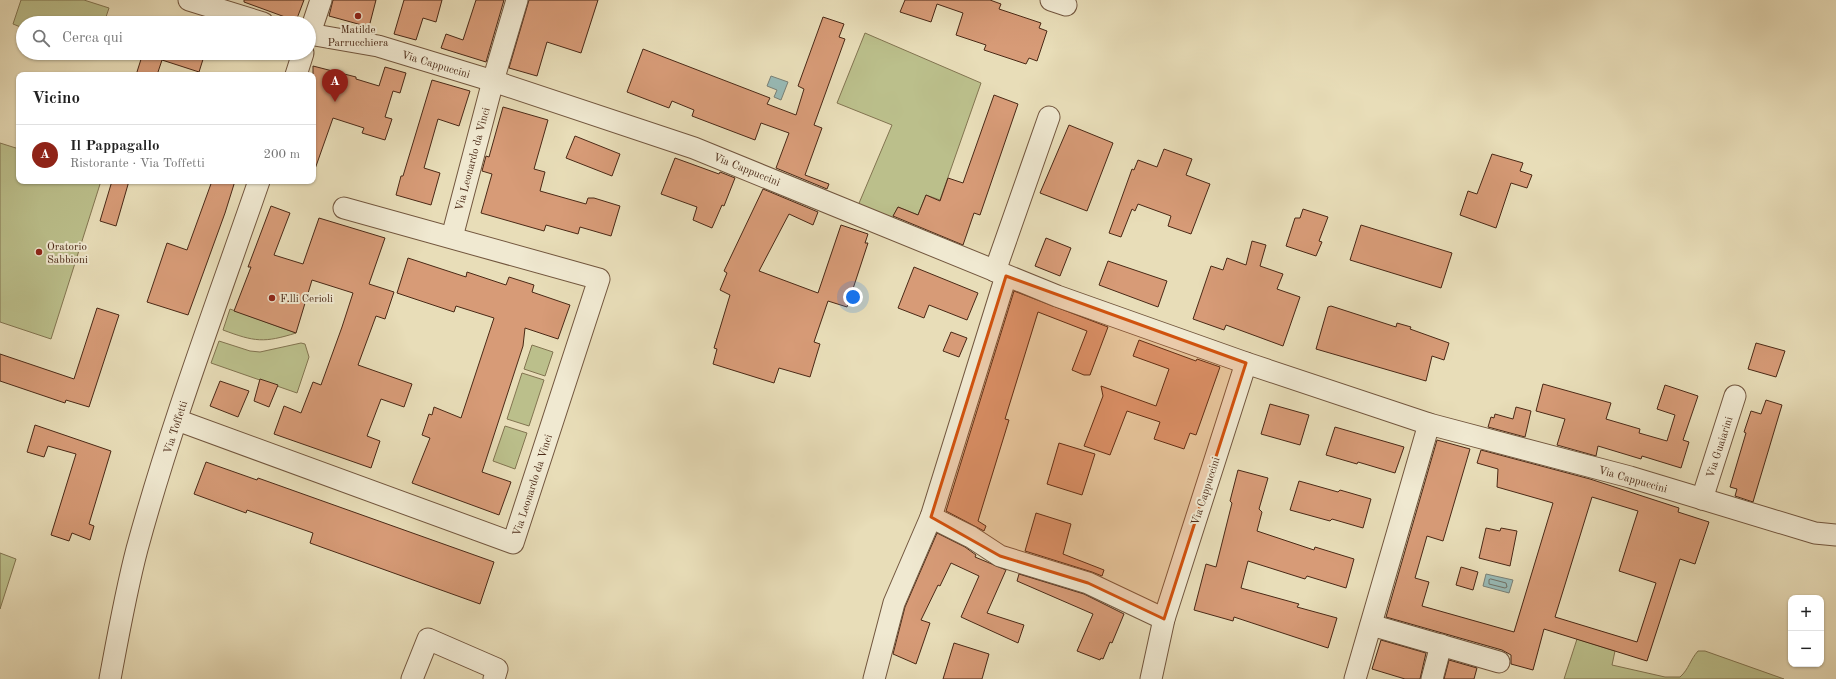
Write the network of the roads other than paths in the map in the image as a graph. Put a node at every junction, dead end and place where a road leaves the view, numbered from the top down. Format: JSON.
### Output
{"nodes":[{"id":1,"x":189,"y":0,"type":"edge"},
{"id":2,"x":321,"y":0,"type":"edge"},
{"id":3,"x":517,"y":0,"type":"edge"},
{"id":4,"x":240,"y":16,"type":"edge"},
{"id":5,"x":315,"y":16,"type":"edge"},
{"id":6,"x":316,"y":35,"type":"edge"},
{"id":7,"x":301,"y":60,"type":"edge"},
{"id":8,"x":297,"y":72,"type":"edge"},
{"id":9,"x":493,"y":81,"type":"junction"},
{"id":10,"x":1049,"y":117,"type":"dead end"},
{"id":11,"x":258,"y":184,"type":"edge"},
{"id":12,"x":344,"y":208,"type":"dead end"},
{"id":13,"x":452,"y":237,"type":"junction"},
{"id":14,"x":1001,"y":273,"type":"junction"},
{"id":15,"x":1246,"y":363,"type":"junction"},
{"id":16,"x":1735,"y":396,"type":"dead end"},
{"id":17,"x":177,"y":420,"type":"junction"},
{"id":18,"x":1429,"y":424,"type":"junction"},
{"id":19,"x":1702,"y":499,"type":"junction"},
{"id":20,"x":931,"y":517,"type":"junction"},
{"id":21,"x":1836,"y":535,"type":"edge"},
{"id":22,"x":1164,"y":619,"type":"junction"},
{"id":23,"x":1371,"y":625,"type":"junction"},
{"id":24,"x":1441,"y":645,"type":"junction"},
{"id":25,"x":1499,"y":662,"type":"dead end"},
{"id":26,"x":110,"y":679,"type":"edge"},
{"id":27,"x":412,"y":679,"type":"edge"},
{"id":28,"x":494,"y":679,"type":"edge"},
{"id":29,"x":874,"y":679,"type":"edge"},
{"id":30,"x":1151,"y":679,"type":"edge"},
{"id":31,"x":1355,"y":679,"type":"edge"},
{"id":32,"x":1432,"y":679,"type":"edge"}],
"edges":[{"from":1,"to":4,"type":"street"},
{"from":2,"to":5,"type":"street"},
{"from":3,"to":9,"type":"street"},
{"from":6,"to":9,"type":"street","name":"Via Cappuccini"},
{"from":7,"to":8,"type":"street"},
{"from":9,"to":13,"type":"street","name":"Via Leonardo da Vinci"},
{"from":9,"to":14,"type":"street","name":"Via Cappuccini"},
{"from":10,"to":14,"type":"street"},
{"from":11,"to":17,"type":"street","name":"Via Toffetti"},
{"from":12,"to":13,"type":"street","name":"Via Leonardo da Vinci"},
{"from":13,"to":17,"type":"street","name":"Via Leonardo da Vinci"},
{"from":14,"to":15,"type":"street","name":"Via Cappuccini"},
{"from":14,"to":20,"type":"street"},
{"from":15,"to":18,"type":"street","name":"Via Cappuccini"},
{"from":15,"to":22,"type":"street","name":"Via Cappuccini"},
{"from":16,"to":19,"type":"street","name":"Via Guaiarini"},
{"from":17,"to":26,"type":"street","name":"Via Toffetti"},
{"from":18,"to":19,"type":"street","name":"Via Cappuccini"},
{"from":18,"to":23,"type":"street"},
{"from":19,"to":21,"type":"street","name":"Via Cappuccini"},
{"from":20,"to":22,"type":"street"},
{"from":20,"to":29,"type":"street"},
{"from":22,"to":30,"type":"street","name":"Via Cappuccini"},
{"from":23,"to":24,"type":"street"},
{"from":23,"to":31,"type":"street"},
{"from":24,"to":25,"type":"street"},
{"from":24,"to":32,"type":"street"},
{"from":27,"to":28,"type":"street"}]}
